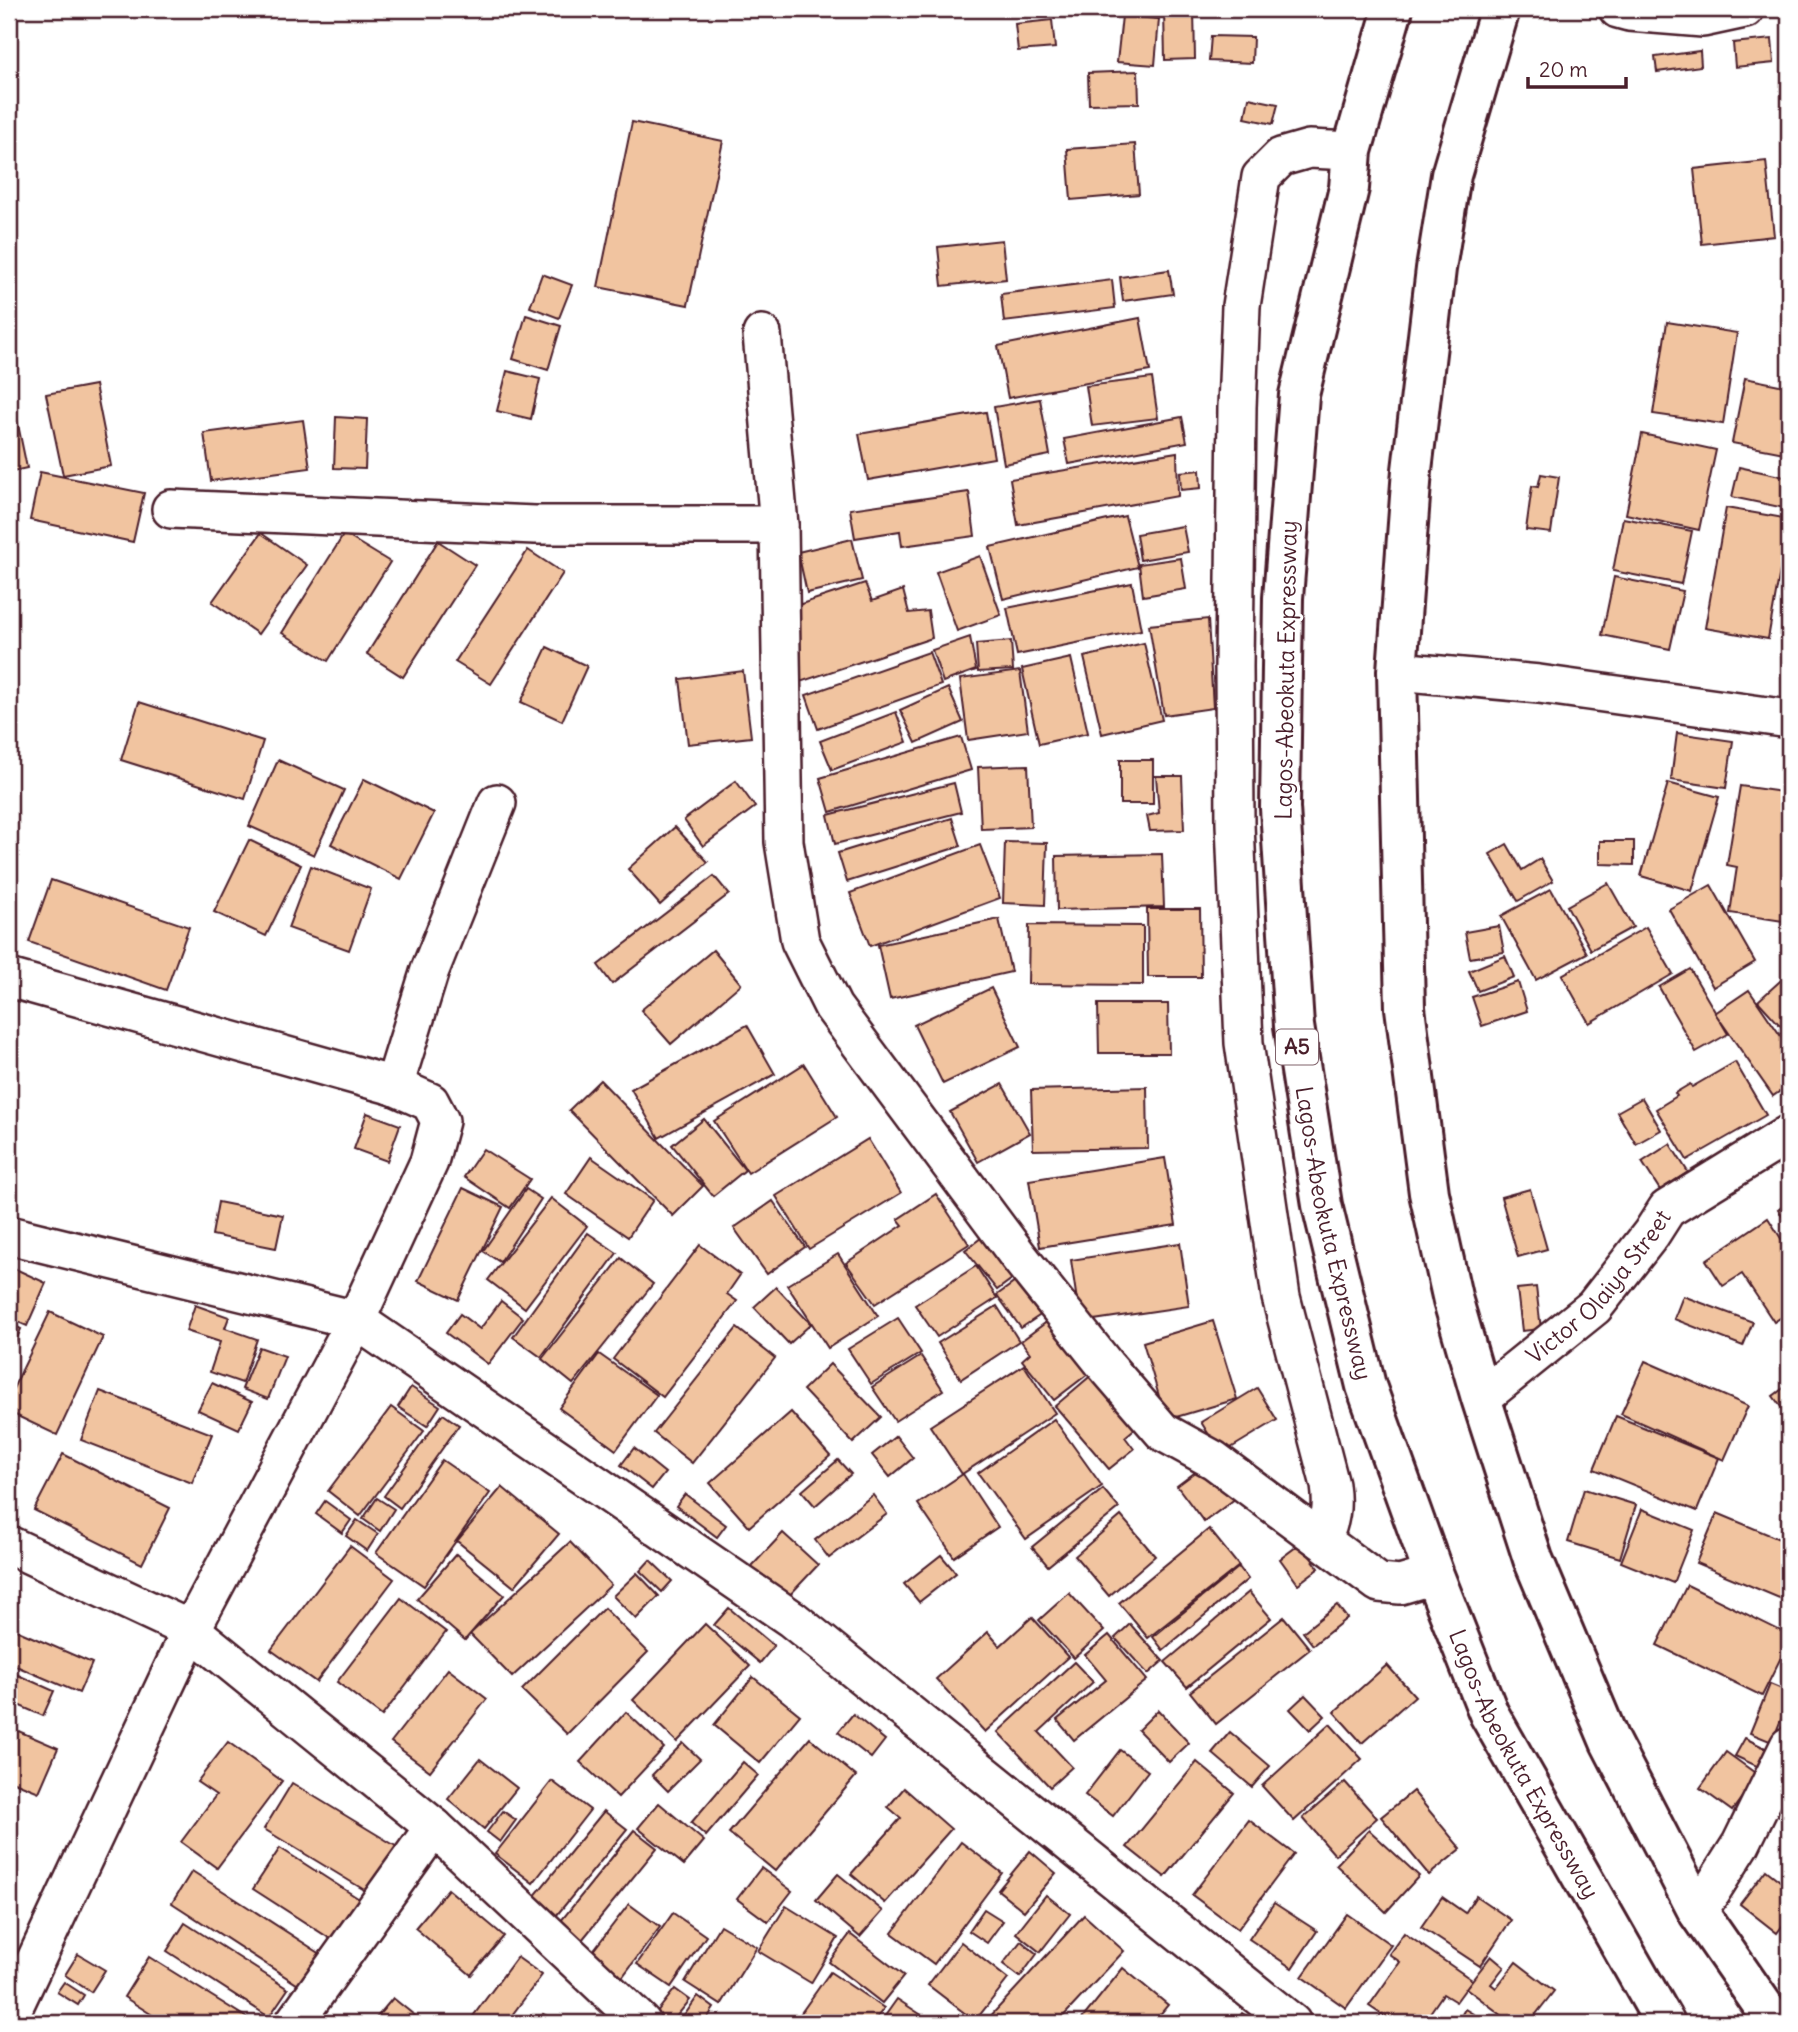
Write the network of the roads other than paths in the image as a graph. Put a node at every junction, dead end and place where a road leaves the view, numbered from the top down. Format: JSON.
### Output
{"nodes":[{"id":1,"x":1393,"y":9,"type":"edge"},
{"id":2,"x":1500,"y":9,"type":"edge"},
{"id":3,"x":1618,"y":9,"type":"edge"},
{"id":4,"x":1745,"y":9,"type":"edge"},
{"id":5,"x":1352,"y":151,"type":"junction"},
{"id":6,"x":761,"y":334,"type":"dead end"},
{"id":7,"x":171,"y":509,"type":"dead end"},
{"id":8,"x":779,"y":525,"type":"junction"},
{"id":9,"x":1397,"y":671,"type":"junction"},
{"id":10,"x":1789,"y":719,"type":"edge"},
{"id":11,"x":497,"y":803,"type":"dead end"},
{"id":12,"x":9,"y":978,"type":"edge"},
{"id":13,"x":394,"y":1086,"type":"junction"},
{"id":14,"x":1789,"y":1134,"type":"edge"},
{"id":15,"x":9,"y":1235,"type":"edge"},
{"id":16,"x":356,"y":1320,"type":"junction"},
{"id":17,"x":1481,"y":1398,"type":"junction"},
{"id":18,"x":1322,"y":1540,"type":"junction"},
{"id":19,"x":9,"y":1545,"type":"edge"},
{"id":20,"x":1434,"y":1576,"type":"junction"},
{"id":21,"x":191,"y":1630,"type":"junction"},
{"id":22,"x":1789,"y":1746,"type":"edge"},
{"id":23,"x":434,"y":1826,"type":"junction"},
{"id":24,"x":1698,"y":1912,"type":"junction"},
{"id":25,"x":9,"y":2017,"type":"edge"},
{"id":26,"x":294,"y":2023,"type":"edge"},
{"id":27,"x":642,"y":2023,"type":"edge"},
{"id":28,"x":1292,"y":2023,"type":"edge"},
{"id":29,"x":1665,"y":2023,"type":"edge"},
{"id":30,"x":1775,"y":2023,"type":"edge"}],
"edges":[{"from":1,"to":5,"type":"highway","name":"Lagos-Abeokuta Expressway","number":"A5"},
{"from":2,"to":9,"type":"highway"},
{"from":3,"to":4,"type":"street"},
{"from":5,"to":18,"type":"street"},
{"from":5,"to":20,"type":"highway","name":"Lagos-Abeokuta Expressway","number":"A5"},
{"from":6,"to":8,"type":"street"},
{"from":7,"to":8,"type":"street"},
{"from":8,"to":18,"type":"street"},
{"from":9,"to":10,"type":"street"},
{"from":9,"to":17,"type":"highway"},
{"from":11,"to":13,"type":"street"},
{"from":12,"to":13,"type":"street"},
{"from":13,"to":16,"type":"street"},
{"from":14,"to":17,"type":"street","name":"Victor Olaiya Street"},
{"from":15,"to":16,"type":"street"},
{"from":16,"to":21,"type":"street"},
{"from":16,"to":28,"type":"street"},
{"from":17,"to":24,"type":"highway"},
{"from":18,"to":20,"type":"street"},
{"from":19,"to":21,"type":"street"},
{"from":20,"to":29,"type":"highway","name":"Lagos-Abeokuta Expressway","number":"A5"},
{"from":21,"to":23,"type":"street"},
{"from":21,"to":25,"type":"street"},
{"from":22,"to":24,"type":"street"},
{"from":23,"to":26,"type":"street"},
{"from":23,"to":27,"type":"street"},
{"from":24,"to":30,"type":"highway"}]}
